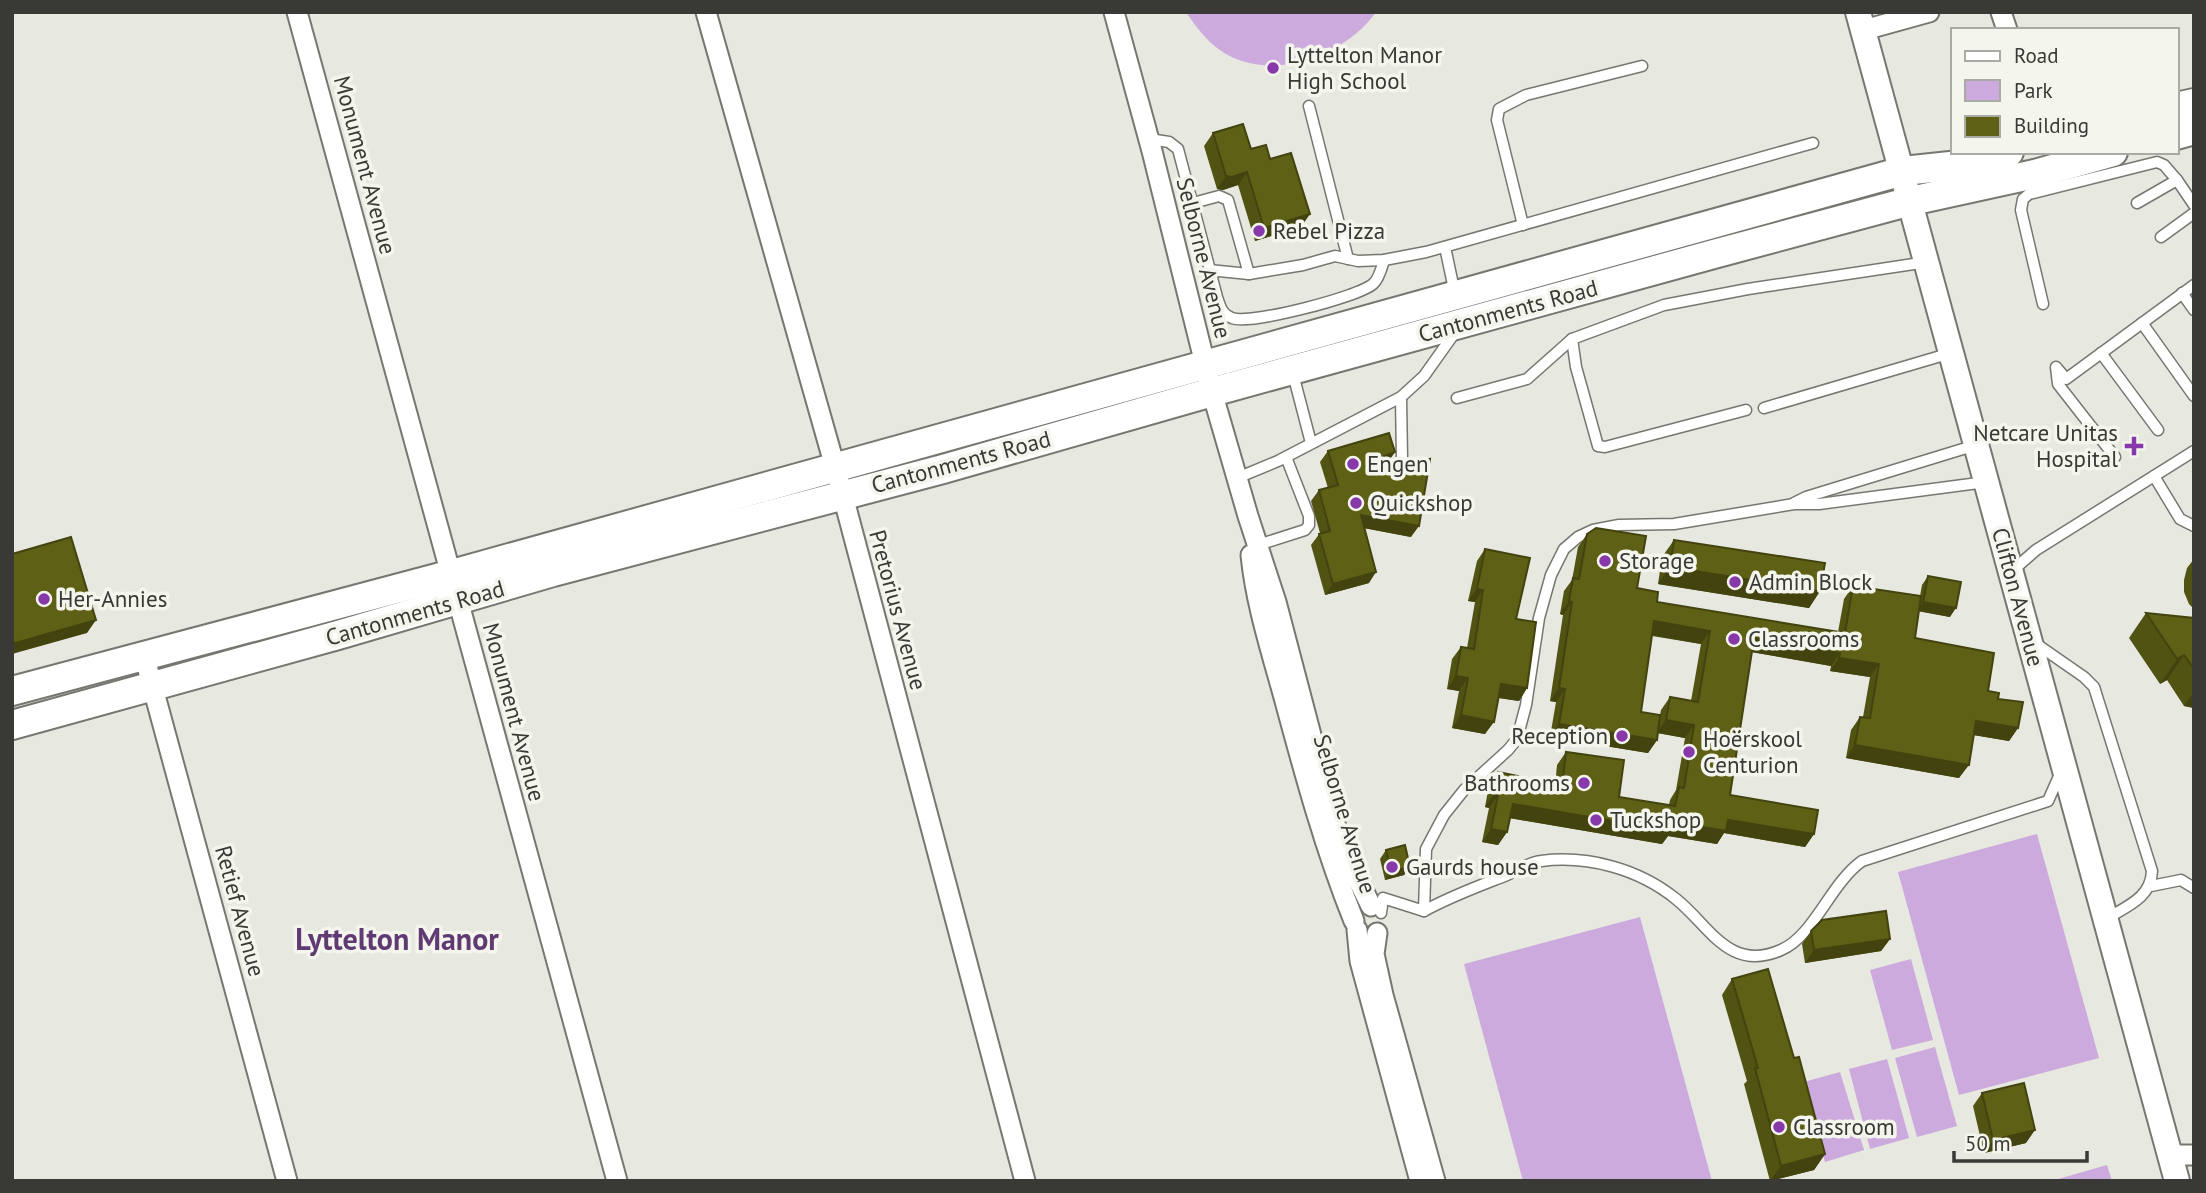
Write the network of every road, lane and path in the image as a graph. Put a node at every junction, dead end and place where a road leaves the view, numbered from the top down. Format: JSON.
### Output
{"nodes":[{"id":1,"x":297,"y":12,"type":"edge"},
{"id":2,"x":706,"y":12,"type":"edge"},
{"id":3,"x":1114,"y":12,"type":"edge"},
{"id":4,"x":1928,"y":12,"type":"edge"},
{"id":5,"x":1861,"y":21,"type":"edge"},
{"id":6,"x":1642,"y":66,"type":"dead end"},
{"id":7,"x":1309,"y":106,"type":"dead end"},
{"id":8,"x":1149,"y":139,"type":"junction"},
{"id":9,"x":1813,"y":143,"type":"dead end"},
{"id":10,"x":2002,"y":154,"type":"edge"},
{"id":11,"x":2106,"y":154,"type":"edge"},
{"id":12,"x":1903,"y":171,"type":"junction"},
{"id":13,"x":2177,"y":180,"type":"junction"},
{"id":14,"x":1911,"y":201,"type":"junction"},
{"id":15,"x":1193,"y":203,"type":"junction"},
{"id":16,"x":2137,"y":203,"type":"dead end"},
{"id":17,"x":2194,"y":205,"type":"edge"},
{"id":18,"x":2194,"y":213,"type":"edge"},
{"id":19,"x":1523,"y":225,"type":"junction"},
{"id":20,"x":2161,"y":237,"type":"dead end"},
{"id":21,"x":1445,"y":247,"type":"junction"},
{"id":22,"x":1348,"y":259,"type":"junction"},
{"id":23,"x":1384,"y":260,"type":"junction"},
{"id":24,"x":1927,"y":262,"type":"junction"},
{"id":25,"x":1209,"y":270,"type":"junction"},
{"id":26,"x":1249,"y":274,"type":"junction"},
{"id":27,"x":2194,"y":285,"type":"edge"},
{"id":28,"x":2182,"y":293,"type":"junction"},
{"id":29,"x":2043,"y":304,"type":"dead end"},
{"id":30,"x":1458,"y":310,"type":"junction"},
{"id":31,"x":2194,"y":310,"type":"edge"},
{"id":32,"x":2142,"y":323,"type":"junction"},
{"id":33,"x":1572,"y":339,"type":"junction"},
{"id":34,"x":1952,"y":353,"type":"junction"},
{"id":35,"x":2101,"y":353,"type":"junction"},
{"id":36,"x":1292,"y":370,"type":"junction"},
{"id":37,"x":1209,"y":379,"type":"junction"},
{"id":38,"x":2194,"y":396,"type":"edge"},
{"id":39,"x":1401,"y":397,"type":"junction"},
{"id":40,"x":1457,"y":398,"type":"dead end"},
{"id":41,"x":1764,"y":408,"type":"dead end"},
{"id":42,"x":1746,"y":411,"type":"dead end"},
{"id":43,"x":2158,"y":430,"type":"dead end"},
{"id":44,"x":1311,"y":443,"type":"junction"},
{"id":45,"x":1977,"y":445,"type":"junction"},
{"id":46,"x":2194,"y":451,"type":"edge"},
{"id":47,"x":1286,"y":457,"type":"junction"},
{"id":48,"x":2115,"y":457,"type":"dead end"},
{"id":49,"x":835,"y":467,"type":"junction"},
{"id":50,"x":2154,"y":476,"type":"junction"},
{"id":51,"x":1237,"y":478,"type":"junction"},
{"id":52,"x":1366,"y":478,"type":"edge"},
{"id":53,"x":1986,"y":482,"type":"junction"},
{"id":54,"x":842,"y":495,"type":"junction"},
{"id":55,"x":1794,"y":503,"type":"junction"},
{"id":56,"x":1248,"y":516,"type":"junction"},
{"id":57,"x":2194,"y":526,"type":"edge"},
{"id":58,"x":1258,"y":545,"type":"junction"},
{"id":59,"x":2011,"y":571,"type":"junction"},
{"id":60,"x":1261,"y":575,"type":"junction"},
{"id":61,"x":455,"y":587,"type":"junction"},
{"id":62,"x":2029,"y":639,"type":"junction"},
{"id":63,"x":144,"y":655,"type":"junction"},
{"id":64,"x":154,"y":687,"type":"junction"},
{"id":65,"x":12,"y":691,"type":"edge"},
{"id":66,"x":12,"y":725,"type":"edge"},
{"id":67,"x":2064,"y":765,"type":"junction"},
{"id":68,"x":2194,"y":873,"type":"edge"},
{"id":69,"x":2180,"y":880,"type":"junction"},
{"id":70,"x":2151,"y":886,"type":"junction"},
{"id":71,"x":2194,"y":888,"type":"edge"},
{"id":72,"x":1376,"y":910,"type":"junction"},
{"id":73,"x":1424,"y":911,"type":"junction"},
{"id":74,"x":2106,"y":919,"type":"junction"},
{"id":75,"x":1355,"y":925,"type":"junction"},
{"id":76,"x":1377,"y":933,"type":"junction"},
{"id":77,"x":2182,"y":1155,"type":"edge"},
{"id":78,"x":287,"y":1181,"type":"edge"},
{"id":79,"x":617,"y":1181,"type":"edge"},
{"id":80,"x":1025,"y":1181,"type":"edge"},
{"id":81,"x":1420,"y":1181,"type":"edge"},
{"id":82,"x":1435,"y":1181,"type":"edge"},
{"id":83,"x":2177,"y":1181,"type":"edge"}],
"edges":[{"from":1,"to":61,"type":"street","name":"Monument Avenue"},
{"from":2,"to":49,"type":"street","name":"Pretorius Avenue"},
{"from":3,"to":8,"type":"street","name":"Selborne Avenue"},
{"from":4,"to":5,"type":"street"},
{"from":5,"to":12,"type":"street","name":"Clifton Avenue"},
{"from":6,"to":19,"type":"lane"},
{"from":7,"to":22,"type":"lane"},
{"from":8,"to":15,"type":"lane"},
{"from":8,"to":37,"type":"street","name":"Selborne Avenue"},
{"from":9,"to":19,"type":"lane"},
{"from":10,"to":12,"type":"main road","name":"Cantonments Road"},
{"from":11,"to":14,"type":"main road","name":"Cantonments Road"},
{"from":12,"to":14,"type":"street","name":"Clifton Avenue"},
{"from":12,"to":30,"type":"main road","name":"Cantonments Road"},
{"from":13,"to":16,"type":"lane"},
{"from":13,"to":17,"type":"lane"},
{"from":13,"to":29,"type":"lane"},
{"from":14,"to":24,"type":"street","name":"Clifton Avenue"},
{"from":14,"to":30,"type":"main road","name":"Cantonments Road"},
{"from":15,"to":25,"type":"lane"},
{"from":15,"to":26,"type":"lane"},
{"from":18,"to":20,"type":"lane"},
{"from":19,"to":21,"type":"lane"},
{"from":21,"to":23,"type":"lane"},
{"from":21,"to":30,"type":"lane"},
{"from":22,"to":23,"type":"lane"},
{"from":22,"to":26,"type":"lane"},
{"from":23,"to":25,"type":"lane"},
{"from":24,"to":33,"type":"lane"},
{"from":24,"to":34,"type":"street","name":"Clifton Avenue"},
{"from":25,"to":26,"type":"lane"},
{"from":27,"to":28,"type":"lane"},
{"from":28,"to":31,"type":"lane"},
{"from":28,"to":32,"type":"lane"},
{"from":30,"to":36,"type":"main road","name":"Cantonments Road"},
{"from":30,"to":37,"type":"main road","name":"Cantonments Road"},
{"from":30,"to":39,"type":"lane"},
{"from":32,"to":35,"type":"lane"},
{"from":32,"to":38,"type":"lane"},
{"from":33,"to":40,"type":"lane"},
{"from":33,"to":42,"type":"lane"},
{"from":34,"to":41,"type":"lane"},
{"from":34,"to":45,"type":"street","name":"Clifton Avenue"},
{"from":35,"to":43,"type":"lane"},
{"from":35,"to":48,"type":"lane"},
{"from":36,"to":37,"type":"main road","name":"Cantonments Road"},
{"from":36,"to":44,"type":"lane"},
{"from":37,"to":49,"type":"main road","name":"Cantonments Road"},
{"from":37,"to":51,"type":"street","name":"Selborne Avenue"},
{"from":37,"to":54,"type":"main road","name":"Cantonments Road"},
{"from":39,"to":44,"type":"lane"},
{"from":39,"to":52,"type":"lane"},
{"from":44,"to":47,"type":"lane"},
{"from":45,"to":53,"type":"street","name":"Clifton Avenue"},
{"from":45,"to":55,"type":"lane"},
{"from":46,"to":50,"type":"lane"},
{"from":47,"to":51,"type":"lane"},
{"from":47,"to":58,"type":"lane"},
{"from":49,"to":54,"type":"street","name":"Pretorius Avenue"},
{"from":49,"to":61,"type":"main road","name":"Cantonments Road"},
{"from":50,"to":57,"type":"lane"},
{"from":50,"to":59,"type":"lane"},
{"from":51,"to":56,"type":"street","name":"Selborne Avenue"},
{"from":53,"to":55,"type":"lane"},
{"from":53,"to":59,"type":"street","name":"Clifton Avenue"},
{"from":54,"to":61,"type":"main road","name":"Cantonments Road"},
{"from":54,"to":80,"type":"street","name":"Pretorius Avenue"},
{"from":55,"to":73,"type":"lane"},
{"from":56,"to":58,"type":"street","name":"Selborne Avenue"},
{"from":56,"to":60,"type":"street","name":"Selborne Avenue"},
{"from":58,"to":60,"type":"street","name":"Selborne Avenue"},
{"from":59,"to":62,"type":"street","name":"Clifton Avenue"},
{"from":60,"to":72,"type":"street","name":"Selborne Avenue"},
{"from":60,"to":75,"type":"street","name":"Selborne Avenue"},
{"from":61,"to":63,"type":"main road","name":"Cantonments Road"},
{"from":61,"to":64,"type":"main road","name":"Cantonments Road"},
{"from":61,"to":79,"type":"street","name":"Monument Avenue"},
{"from":62,"to":67,"type":"street","name":"Clifton Avenue"},
{"from":62,"to":70,"type":"lane"},
{"from":63,"to":64,"type":"street","name":"Retief Avenue"},
{"from":63,"to":65,"type":"main road","name":"Cantonments Road"},
{"from":64,"to":66,"type":"main road","name":"Cantonments Road"},
{"from":64,"to":78,"type":"street","name":"Retief Avenue"},
{"from":67,"to":73,"type":"lane"},
{"from":67,"to":74,"type":"street","name":"Clifton Avenue"},
{"from":68,"to":69,"type":"lane"},
{"from":69,"to":70,"type":"lane"},
{"from":69,"to":71,"type":"lane"},
{"from":70,"to":74,"type":"lane"},
{"from":72,"to":73,"type":"lane"},
{"from":72,"to":75,"type":"street"},
{"from":72,"to":76,"type":"street"},
{"from":74,"to":77,"type":"street","name":"Clifton Avenue"},
{"from":75,"to":76,"type":"street"},
{"from":75,"to":81,"type":"street","name":"Selborne Avenue"},
{"from":76,"to":82,"type":"street"},
{"from":77,"to":83,"type":"street","name":"Clifton Avenue"}]}
